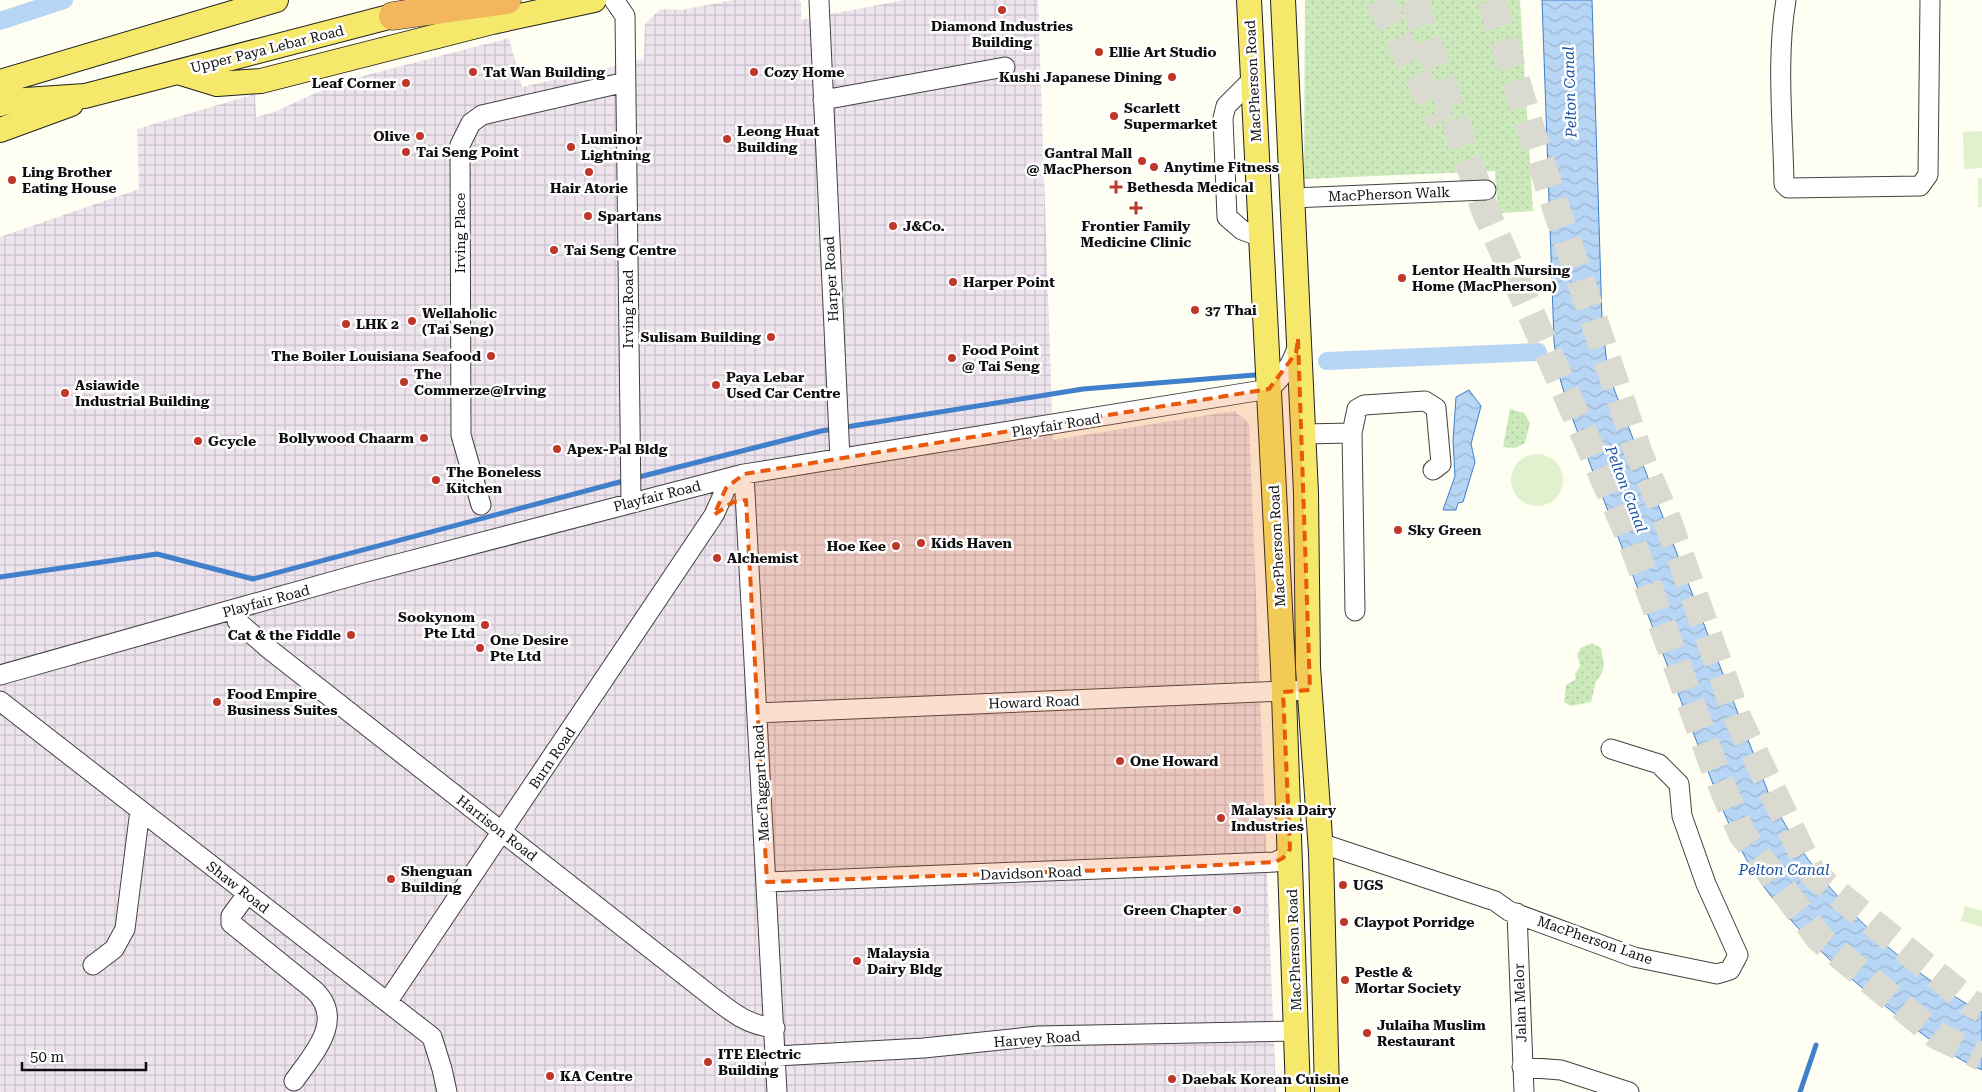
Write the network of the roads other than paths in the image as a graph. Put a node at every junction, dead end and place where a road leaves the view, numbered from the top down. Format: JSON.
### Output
{"nodes":[{"id":1,"x":276,"y":0,"type":"edge"},
{"id":2,"x":449,"y":0,"type":"edge"},
{"id":3,"x":507,"y":0,"type":"edge"},
{"id":4,"x":594,"y":0,"type":"edge"},
{"id":5,"x":614,"y":0,"type":"edge"},
{"id":6,"x":819,"y":0,"type":"edge"},
{"id":7,"x":1249,"y":0,"type":"edge"},
{"id":8,"x":1283,"y":0,"type":"edge"},
{"id":9,"x":1786,"y":0,"type":"edge"},
{"id":10,"x":1930,"y":0,"type":"edge"},
{"id":11,"x":393,"y":16,"type":"junction"},
{"id":12,"x":1005,"y":67,"type":"dead end"},
{"id":13,"x":177,"y":72,"type":"junction"},
{"id":14,"x":1253,"y":79,"type":"junction"},
{"id":15,"x":0,"y":82,"type":"edge"},
{"id":16,"x":626,"y":82,"type":"junction"},
{"id":17,"x":85,"y":96,"type":"junction"},
{"id":18,"x":823,"y":100,"type":"junction"},
{"id":19,"x":0,"y":104,"type":"edge"},
{"id":20,"x":0,"y":130,"type":"edge"},
{"id":21,"x":1486,"y":190,"type":"dead end"},
{"id":22,"x":1292,"y":198,"type":"junction"},
{"id":23,"x":1261,"y":237,"type":"junction"},
{"id":24,"x":1298,"y":339,"type":"junction"},
{"id":25,"x":1269,"y":389,"type":"junction"},
{"id":26,"x":1352,"y":433,"type":"junction"},
{"id":27,"x":1303,"y":434,"type":"junction"},
{"id":28,"x":840,"y":459,"type":"junction"},
{"id":29,"x":1433,"y":470,"type":"dead end"},
{"id":30,"x":744,"y":474,"type":"junction"},
{"id":31,"x":631,"y":495,"type":"junction"},
{"id":32,"x":746,"y":500,"type":"junction"},
{"id":33,"x":480,"y":505,"type":"dead end"},
{"id":34,"x":714,"y":515,"type":"junction"},
{"id":35,"x":236,"y":609,"type":"junction"},
{"id":36,"x":1355,"y":611,"type":"dead end"},
{"id":37,"x":0,"y":675,"type":"edge"},
{"id":38,"x":1310,"y":690,"type":"junction"},
{"id":39,"x":1283,"y":692,"type":"junction"},
{"id":40,"x":0,"y":702,"type":"edge"},
{"id":41,"x":758,"y":713,"type":"junction"},
{"id":42,"x":1611,"y":748,"type":"dead end"},
{"id":43,"x":140,"y":810,"type":"junction"},
{"id":44,"x":502,"y":832,"type":"junction"},
{"id":45,"x":1320,"y":848,"type":"junction"},
{"id":46,"x":1290,"y":849,"type":"junction"},
{"id":47,"x":767,"y":882,"type":"junction"},
{"id":48,"x":247,"y":894,"type":"junction"},
{"id":49,"x":1509,"y":911,"type":"junction"},
{"id":50,"x":93,"y":964,"type":"dead end"},
{"id":51,"x":388,"y":1001,"type":"junction"},
{"id":52,"x":775,"y":1028,"type":"junction"},
{"id":53,"x":1298,"y":1031,"type":"junction"},
{"id":54,"x":776,"y":1056,"type":"junction"},
{"id":55,"x":1522,"y":1067,"type":"junction"},
{"id":56,"x":294,"y":1081,"type":"dead end"},
{"id":57,"x":446,"y":1092,"type":"edge"},
{"id":58,"x":777,"y":1092,"type":"edge"},
{"id":59,"x":1298,"y":1092,"type":"edge"},
{"id":60,"x":1327,"y":1092,"type":"edge"},
{"id":61,"x":1524,"y":1092,"type":"edge"},
{"id":62,"x":1629,"y":1092,"type":"edge"}],
"edges":[{"from":1,"to":15,"type":"main road"},
{"from":2,"to":11,"type":"main road","name":"Upper Paya Lebar Road"},
{"from":3,"to":11,"type":"highway"},
{"from":4,"to":13,"type":"main road"},
{"from":5,"to":16,"type":"street","name":"Irving Road"},
{"from":6,"to":18,"type":"street","name":"Harper Road"},
{"from":7,"to":14,"type":"main road","name":"MacPherson Road"},
{"from":8,"to":22,"type":"main road","name":"MacPherson Road"},
{"from":9,"to":10,"type":"street"},
{"from":11,"to":13,"type":"main road","name":"Upper Paya Lebar Road"},
{"from":12,"to":18,"type":"street"},
{"from":13,"to":17,"type":"main road","name":"Upper Paya Lebar Road"},
{"from":14,"to":23,"type":"main road","name":"MacPherson Road"},
{"from":14,"to":23,"type":"street"},
{"from":16,"to":31,"type":"street","name":"Irving Road"},
{"from":16,"to":33,"type":"street","name":"Irving Place"},
{"from":17,"to":19,"type":"main road","name":"Upper Paya Lebar Road"},
{"from":17,"to":20,"type":"main road","name":"Upper Paya Lebar Road"},
{"from":18,"to":28,"type":"street","name":"Harper Road"},
{"from":21,"to":22,"type":"street","name":"MacPherson Walk"},
{"from":22,"to":24,"type":"main road","name":"MacPherson Road"},
{"from":23,"to":25,"type":"main road","name":"MacPherson Road"},
{"from":24,"to":25,"type":"street"},
{"from":24,"to":27,"type":"main road","name":"MacPherson Road"},
{"from":25,"to":28,"type":"street","name":"Playfair Road"},
{"from":25,"to":39,"type":"main road","name":"MacPherson Road"},
{"from":26,"to":27,"type":"street"},
{"from":26,"to":29,"type":"street"},
{"from":26,"to":36,"type":"street"},
{"from":27,"to":38,"type":"main road","name":"MacPherson Road"},
{"from":28,"to":30,"type":"street","name":"Playfair Road"},
{"from":30,"to":31,"type":"street","name":"Playfair Road"},
{"from":30,"to":32,"type":"street","name":"MacTaggart Road"},
{"from":30,"to":34,"type":"street","name":"Burn Road"},
{"from":31,"to":35,"type":"street","name":"Playfair Road"},
{"from":32,"to":34,"type":"street","name":"Burn Road"},
{"from":32,"to":41,"type":"street","name":"MacTaggart Road"},
{"from":34,"to":44,"type":"street","name":"Burn Road"},
{"from":35,"to":37,"type":"street","name":"Playfair Road"},
{"from":35,"to":44,"type":"street","name":"Harrison Road"},
{"from":38,"to":39,"type":"street","name":"Howard Road"},
{"from":38,"to":45,"type":"main road","name":"MacPherson Road"},
{"from":39,"to":41,"type":"street","name":"Howard Road"},
{"from":39,"to":46,"type":"main road","name":"MacPherson Road"},
{"from":40,"to":43,"type":"street","name":"Shaw Road"},
{"from":41,"to":47,"type":"street","name":"MacTaggart Road"},
{"from":42,"to":49,"type":"street","name":"MacPherson Lane"},
{"from":43,"to":48,"type":"street","name":"Shaw Road"},
{"from":43,"to":50,"type":"street"},
{"from":44,"to":51,"type":"street","name":"Burn Road"},
{"from":44,"to":52,"type":"street","name":"Harrison Road"},
{"from":45,"to":49,"type":"street","name":"MacPherson Lane"},
{"from":45,"to":60,"type":"main road","name":"MacPherson Road"},
{"from":46,"to":47,"type":"street","name":"Davidson Road"},
{"from":46,"to":53,"type":"main road","name":"MacPherson Road"},
{"from":47,"to":52,"type":"street","name":"MacTaggart Road"},
{"from":48,"to":51,"type":"street","name":"Shaw Road"},
{"from":48,"to":56,"type":"street"},
{"from":49,"to":55,"type":"street","name":"Jalan Melor"},
{"from":51,"to":57,"type":"street","name":"Shaw Road"},
{"from":52,"to":54,"type":"street","name":"MacTaggart Road"},
{"from":53,"to":54,"type":"street","name":"Harvey Road"},
{"from":53,"to":59,"type":"main road","name":"MacPherson Road"},
{"from":54,"to":58,"type":"street","name":"MacTaggart Road"},
{"from":55,"to":61,"type":"street","name":"Jalan Melor"},
{"from":55,"to":62,"type":"street"}]}
